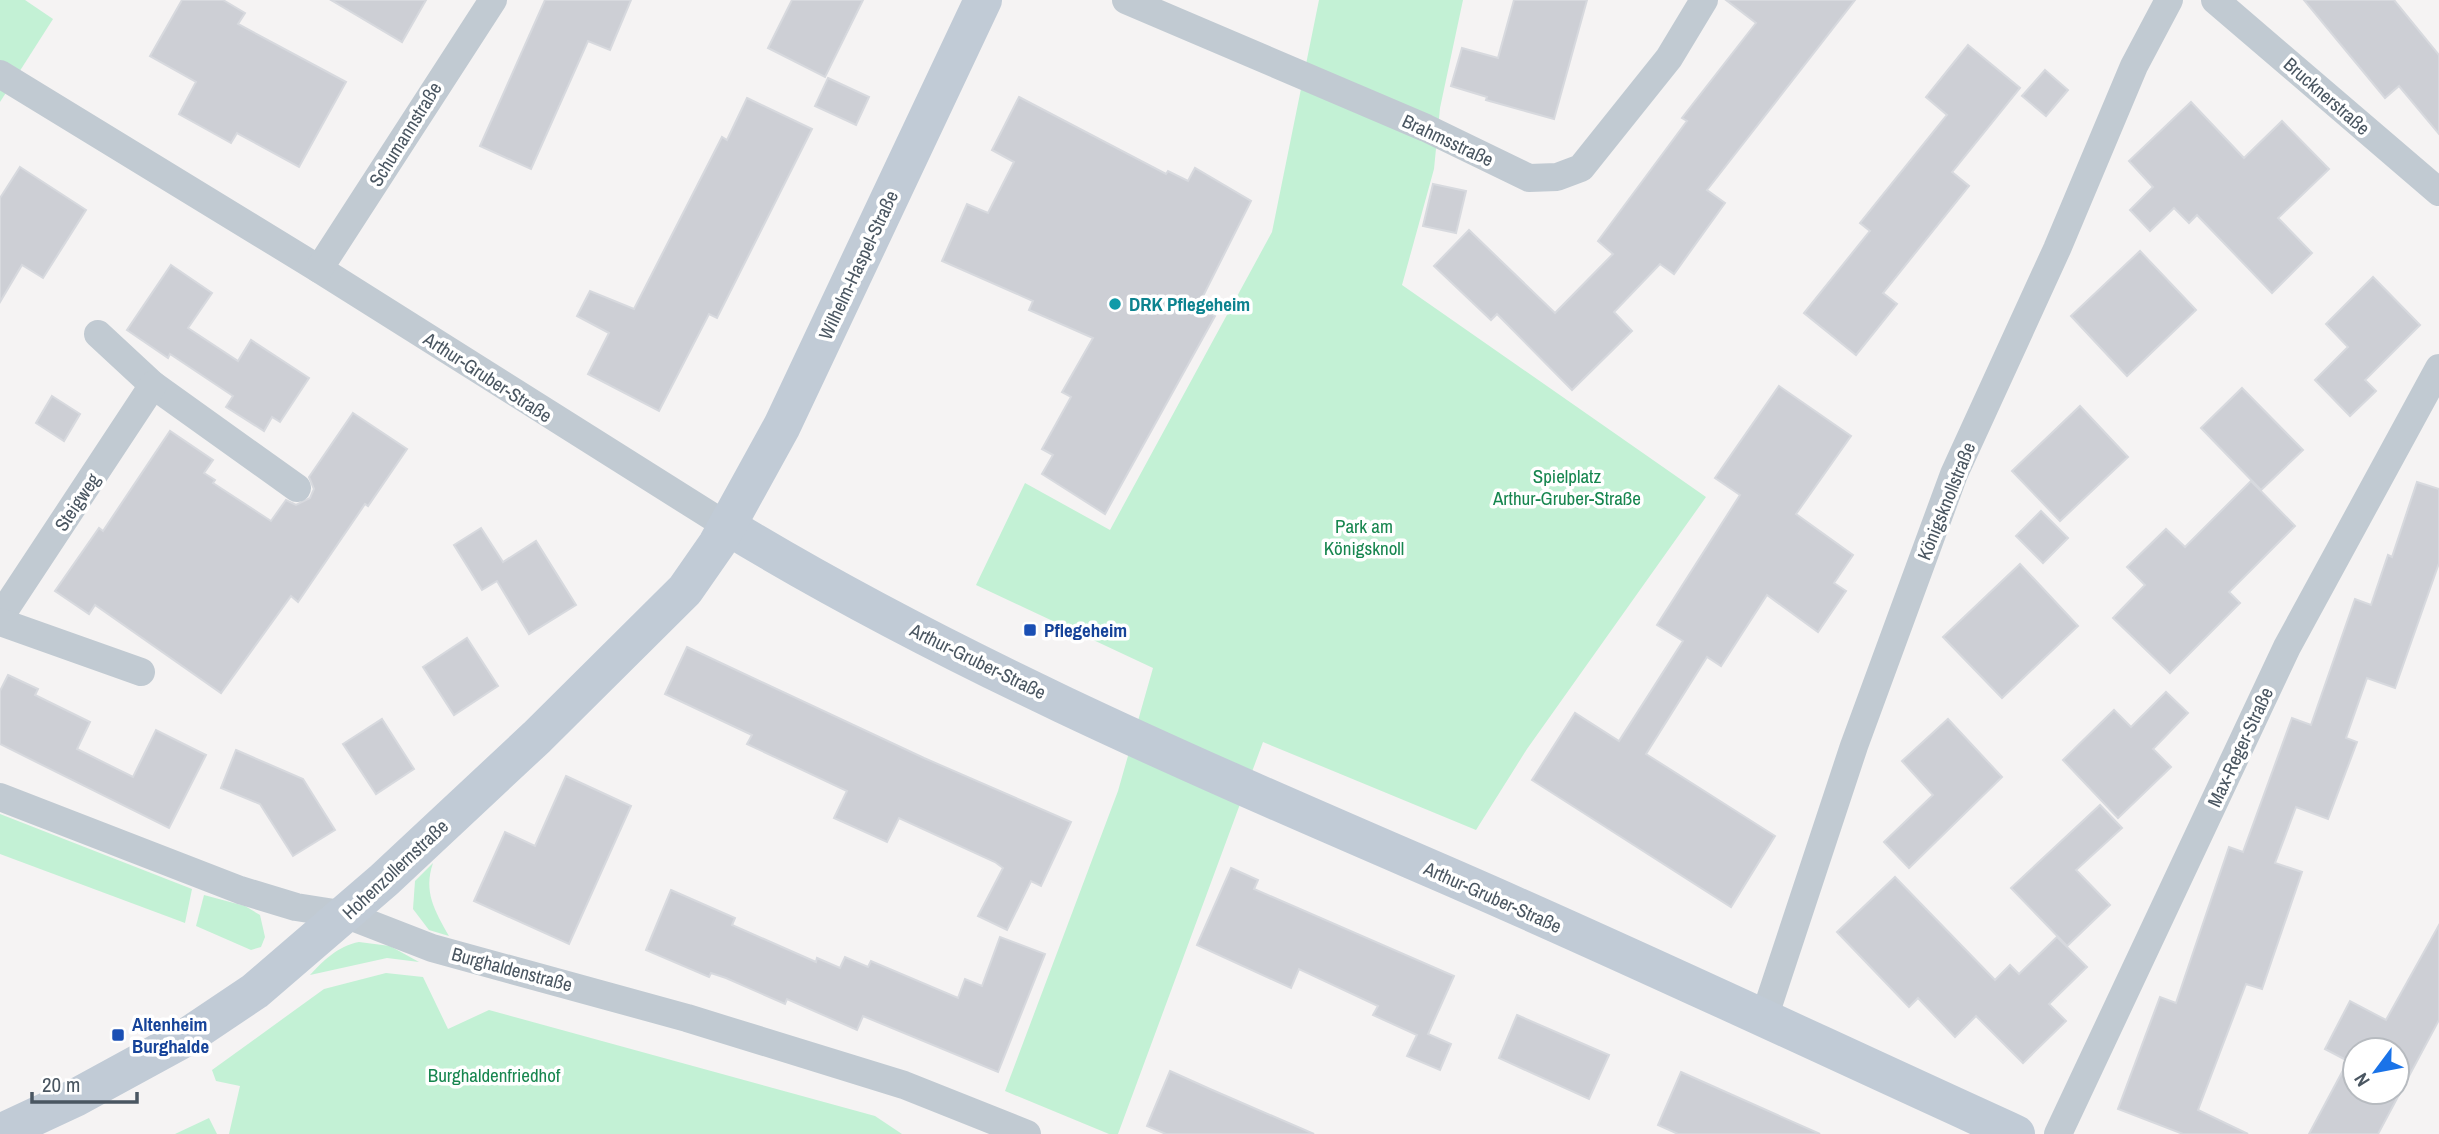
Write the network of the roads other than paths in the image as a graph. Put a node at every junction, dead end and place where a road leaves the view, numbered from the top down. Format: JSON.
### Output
{"nodes":[{"id":1,"x":493,"y":0,"type":"edge"},
{"id":2,"x":983,"y":0,"type":"edge"},
{"id":3,"x":1126,"y":0,"type":"edge"},
{"id":4,"x":1704,"y":0,"type":"edge"},
{"id":5,"x":2169,"y":0,"type":"edge"},
{"id":6,"x":2215,"y":0,"type":"edge"},
{"id":7,"x":0,"y":74,"type":"edge"},
{"id":8,"x":2439,"y":192,"type":"edge"},
{"id":9,"x":319,"y":269,"type":"junction"},
{"id":10,"x":98,"y":334,"type":"dead end"},
{"id":11,"x":2439,"y":368,"type":"edge"},
{"id":12,"x":153,"y":385,"type":"junction"},
{"id":13,"x":297,"y":488,"type":"dead end"},
{"id":14,"x":727,"y":527,"type":"junction"},
{"id":15,"x":0,"y":620,"type":"edge"},
{"id":16,"x":141,"y":672,"type":"dead end"},
{"id":17,"x":0,"y":797,"type":"edge"},
{"id":18,"x":347,"y":915,"type":"junction"},
{"id":19,"x":1764,"y":1018,"type":"junction"},
{"id":20,"x":0,"y":1133,"type":"edge"},
{"id":21,"x":1027,"y":1134,"type":"edge"},
{"id":22,"x":2016,"y":1134,"type":"edge"},
{"id":23,"x":2058,"y":1134,"type":"edge"}],
"edges":[{"from":1,"to":9,"type":"street","name":"Schumannstraße"},
{"from":2,"to":14,"type":"street","name":"Wilhelm-Haspel-Straße"},
{"from":3,"to":4,"type":"street","name":"Brahmsstraße"},
{"from":5,"to":19,"type":"street","name":"Königsknollstraße"},
{"from":6,"to":8,"type":"street","name":"Brucknerstraße"},
{"from":7,"to":9,"type":"street","name":"Arthur-Gruber-Straße"},
{"from":9,"to":14,"type":"street","name":"Arthur-Gruber-Straße"},
{"from":10,"to":12,"type":"street"},
{"from":11,"to":23,"type":"street","name":"Max-Reger-Straße"},
{"from":12,"to":13,"type":"street"},
{"from":12,"to":15,"type":"street","name":"Steigweg"},
{"from":14,"to":18,"type":"street","name":"Hohenzollernstraße"},
{"from":14,"to":19,"type":"street","name":"Arthur-Gruber-Straße"},
{"from":15,"to":16,"type":"street","name":"Steigweg"},
{"from":17,"to":18,"type":"street","name":"Burghaldenstraße"},
{"from":18,"to":20,"type":"street","name":"Hohenzollernstraße"},
{"from":18,"to":21,"type":"street","name":"Burghaldenstraße"},
{"from":19,"to":22,"type":"street","name":"Arthur-Gruber-Straße"}]}
